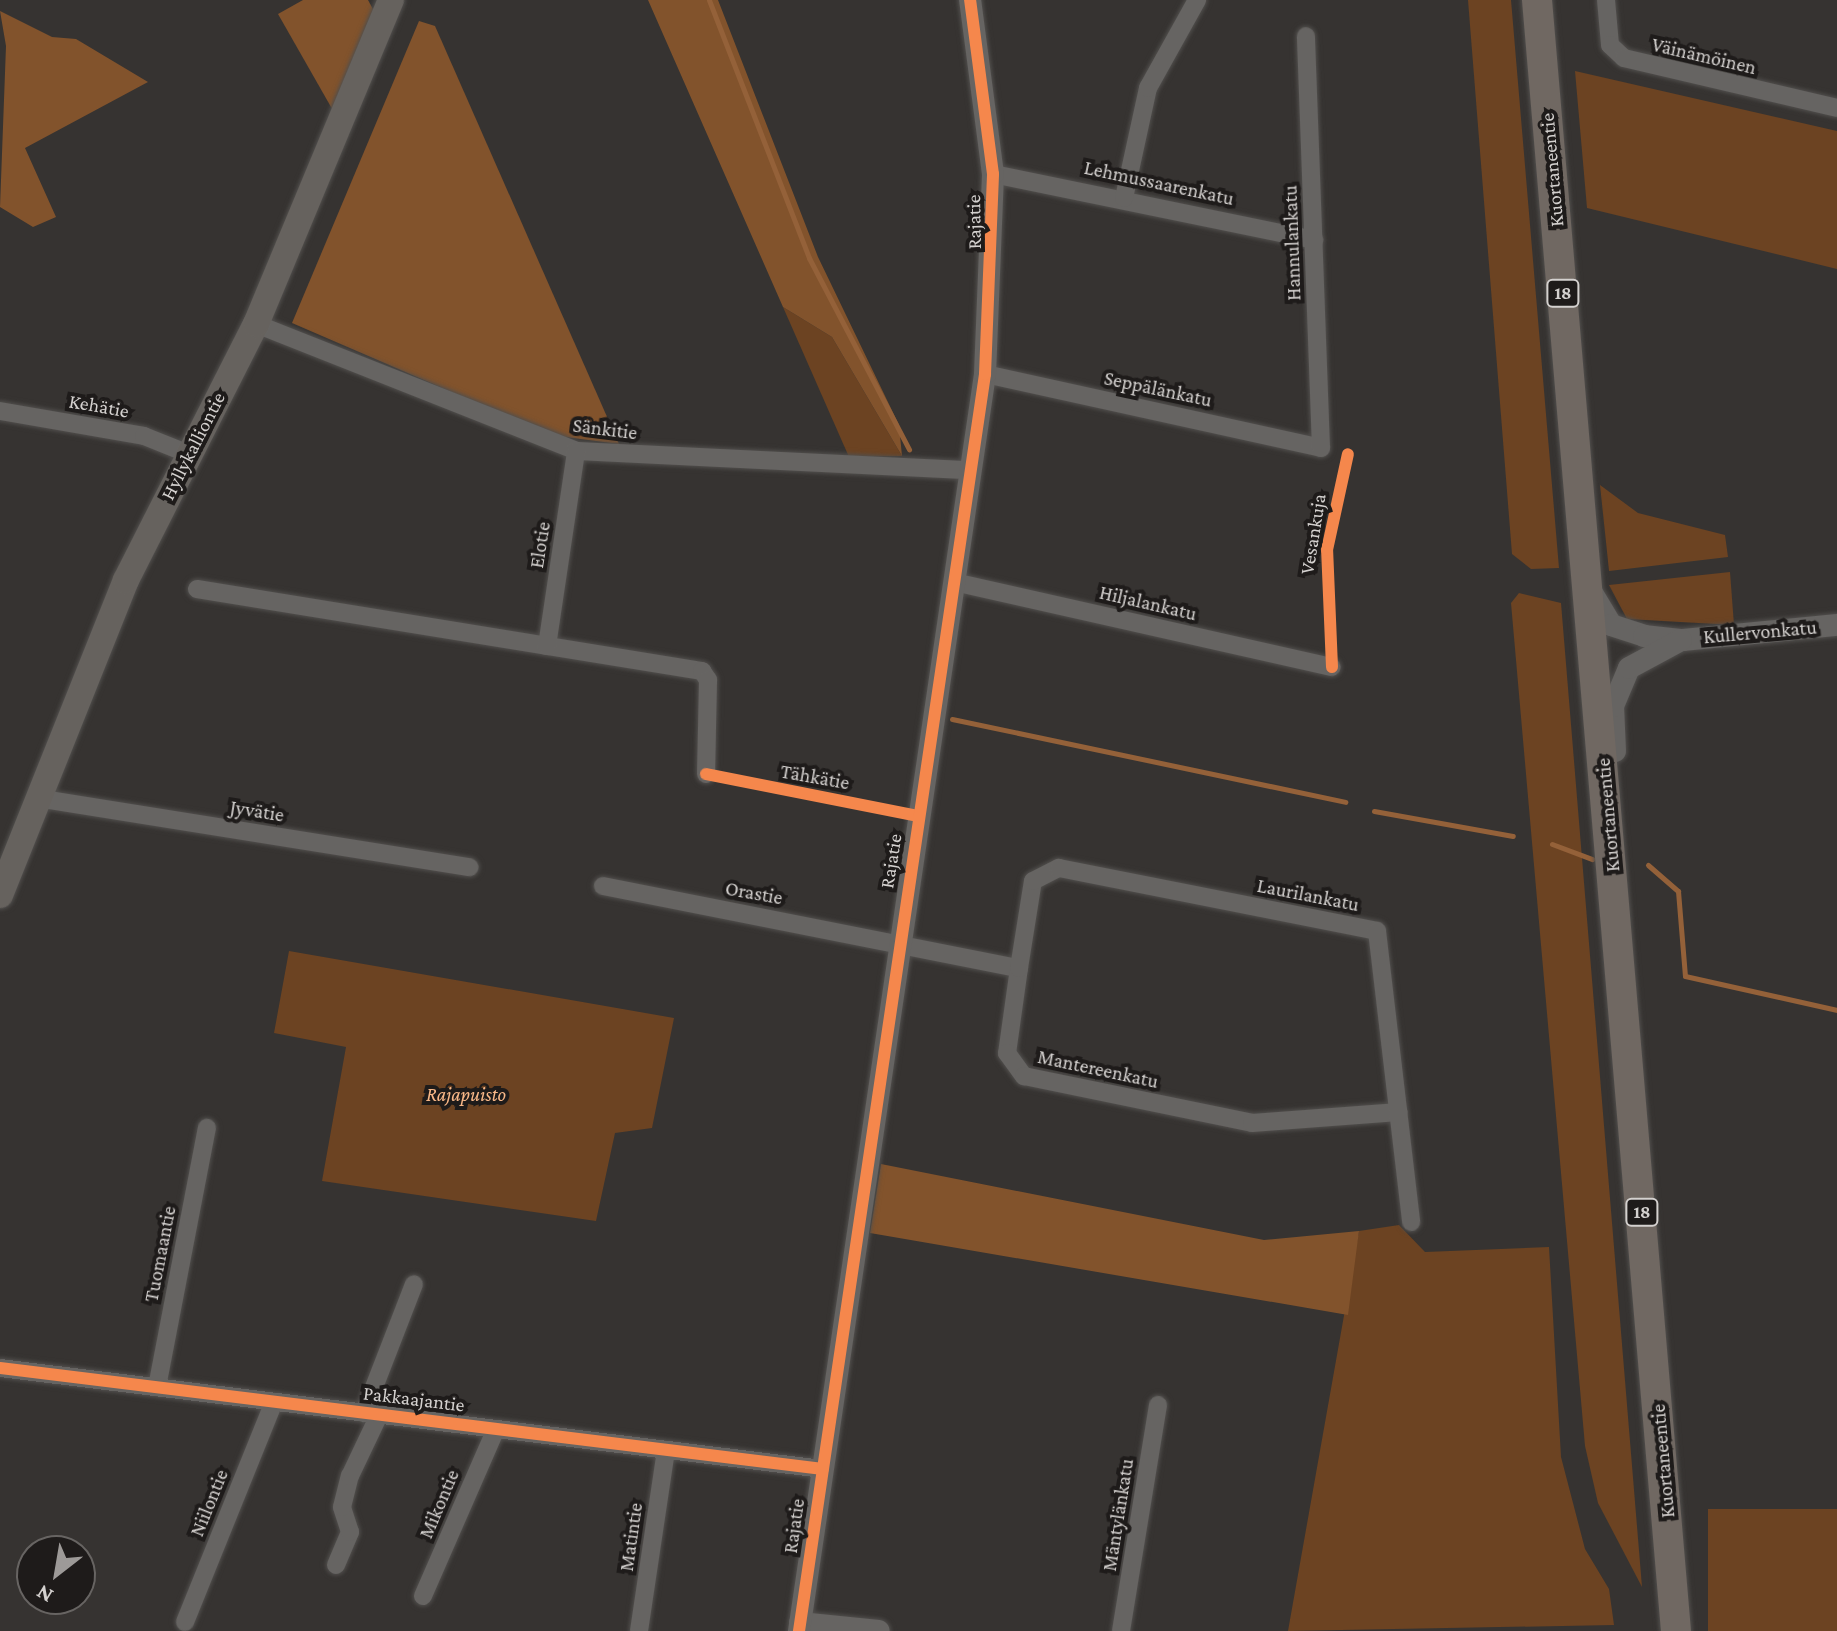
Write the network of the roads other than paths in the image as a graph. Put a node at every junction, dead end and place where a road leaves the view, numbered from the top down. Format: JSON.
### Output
{"nodes":[{"id":1,"x":391,"y":0,"type":"edge"},
{"id":2,"x":970,"y":0,"type":"edge"},
{"id":3,"x":1197,"y":0,"type":"edge"},
{"id":4,"x":1537,"y":0,"type":"edge"},
{"id":5,"x":1606,"y":0,"type":"edge"},
{"id":6,"x":1306,"y":36,"type":"dead end"},
{"id":7,"x":1837,"y":108,"type":"edge"},
{"id":8,"x":993,"y":174,"type":"junction"},
{"id":9,"x":1124,"y":198,"type":"junction"},
{"id":10,"x":1314,"y":240,"type":"junction"},
{"id":11,"x":256,"y":324,"type":"junction"},
{"id":12,"x":985,"y":374,"type":"junction"},
{"id":13,"x":0,"y":411,"type":"edge"},
{"id":14,"x":1321,"y":448,"type":"joint"},
{"id":15,"x":576,"y":451,"type":"junction"},
{"id":16,"x":189,"y":454,"type":"junction"},
{"id":17,"x":971,"y":470,"type":"junction"},
{"id":18,"x":954,"y":582,"type":"junction"},
{"id":19,"x":1589,"y":586,"type":"junction"},
{"id":20,"x":197,"y":589,"type":"dead end"},
{"id":21,"x":1837,"y":625,"type":"edge"},
{"id":22,"x":1683,"y":640,"type":"junction"},
{"id":23,"x":547,"y":646,"type":"junction"},
{"id":24,"x":1332,"y":667,"type":"dead end"},
{"id":25,"x":706,"y":774,"type":"dead end"},
{"id":26,"x":1606,"y":794,"type":"junction"},
{"id":27,"x":37,"y":798,"type":"junction"},
{"id":28,"x":470,"y":867,"type":"dead end"},
{"id":29,"x":603,"y":886,"type":"dead end"},
{"id":30,"x":0,"y":895,"type":"edge"},
{"id":31,"x":899,"y":941,"type":"junction"},
{"id":32,"x":1019,"y":968,"type":"junction"},
{"id":33,"x":1399,"y":1112,"type":"junction"},
{"id":34,"x":207,"y":1128,"type":"dead end"},
{"id":35,"x":1411,"y":1222,"type":"dead end"},
{"id":36,"x":414,"y":1284,"type":"dead end"},
{"id":37,"x":0,"y":1368,"type":"edge"},
{"id":38,"x":157,"y":1387,"type":"junction"},
{"id":39,"x":274,"y":1402,"type":"junction"},
{"id":40,"x":1158,"y":1405,"type":"dead end"},
{"id":41,"x":372,"y":1414,"type":"junction"},
{"id":42,"x":496,"y":1429,"type":"junction"},
{"id":43,"x":666,"y":1450,"type":"junction"},
{"id":44,"x":823,"y":1469,"type":"junction"},
{"id":45,"x":336,"y":1565,"type":"dead end"},
{"id":46,"x":423,"y":1596,"type":"dead end"},
{"id":47,"x":185,"y":1622,"type":"dead end"},
{"id":48,"x":800,"y":1627,"type":"edge"},
{"id":49,"x":639,"y":1631,"type":"edge"},
{"id":50,"x":879,"y":1631,"type":"edge"},
{"id":51,"x":1121,"y":1631,"type":"edge"},
{"id":52,"x":1676,"y":1631,"type":"edge"}],
"edges":[{"from":1,"to":11,"type":"main road","name":"Hyllykalliontie"},
{"from":2,"to":8,"type":"street","name":"Rajatie"},
{"from":3,"to":9,"type":"street"},
{"from":4,"to":19,"type":"highway","name":"Kuortaneentie","number":"18"},
{"from":5,"to":7,"type":"street","name":"Väinämöinen"},
{"from":6,"to":10,"type":"street","name":"Hannulankatu"},
{"from":8,"to":9,"type":"street","name":"Lehmussaarenkatu"},
{"from":8,"to":12,"type":"street","name":"Rajatie"},
{"from":9,"to":10,"type":"street","name":"Lehmussaarenkatu"},
{"from":10,"to":14,"type":"street","name":"Hannulankatu"},
{"from":11,"to":15,"type":"street","name":"Sänkitie"},
{"from":11,"to":16,"type":"main road","name":"Hyllykalliontie"},
{"from":12,"to":14,"type":"street","name":"Seppälänkatu"},
{"from":12,"to":17,"type":"street","name":"Rajatie"},
{"from":13,"to":16,"type":"street","name":"Kehätie"},
{"from":15,"to":17,"type":"street","name":"Sänkitie"},
{"from":15,"to":23,"type":"street","name":"Elotie"},
{"from":16,"to":27,"type":"main road","name":"Hyllykalliontie"},
{"from":17,"to":18,"type":"street","name":"Rajatie"},
{"from":18,"to":24,"type":"street","name":"Hiljalankatu"},
{"from":18,"to":31,"type":"street","name":"Rajatie"},
{"from":19,"to":22,"type":"street","name":"Kullervonkatu"},
{"from":19,"to":26,"type":"highway","name":"Kuortaneentie","number":"18"},
{"from":20,"to":23,"type":"street"},
{"from":21,"to":22,"type":"street","name":"Kullervonkatu"},
{"from":22,"to":26,"type":"street","name":"Kullervonkatu"},
{"from":23,"to":25,"type":"street"},
{"from":26,"to":52,"type":"highway","name":"Kuortaneentie","number":"18"},
{"from":27,"to":28,"type":"street","name":"Jyvätie"},
{"from":27,"to":30,"type":"main road","name":"Hyllykalliontie"},
{"from":29,"to":31,"type":"street","name":"Orastie"},
{"from":31,"to":32,"type":"street"},
{"from":31,"to":44,"type":"street","name":"Rajatie"},
{"from":32,"to":33,"type":"street","name":"Mantereenkatu"},
{"from":32,"to":33,"type":"street","name":"Laurilankatu"},
{"from":33,"to":35,"type":"street","name":"Laurilankatu"},
{"from":34,"to":38,"type":"street","name":"Tuomaantie"},
{"from":36,"to":41,"type":"street"},
{"from":37,"to":38,"type":"street","name":"Pakkaajantie"},
{"from":38,"to":39,"type":"street","name":"Pakkaajantie"},
{"from":39,"to":41,"type":"street","name":"Pakkaajantie"},
{"from":39,"to":47,"type":"street","name":"Niilontie"},
{"from":40,"to":51,"type":"street","name":"Mäntylänkatu"},
{"from":41,"to":42,"type":"street","name":"Pakkaajantie"},
{"from":41,"to":45,"type":"street"},
{"from":42,"to":43,"type":"street","name":"Pakkaajantie"},
{"from":42,"to":46,"type":"street","name":"Mikontie"},
{"from":43,"to":44,"type":"street","name":"Pakkaajantie"},
{"from":43,"to":49,"type":"street","name":"Matintie"},
{"from":44,"to":48,"type":"street","name":"Rajatie"},
{"from":48,"to":50,"type":"street"}]}
